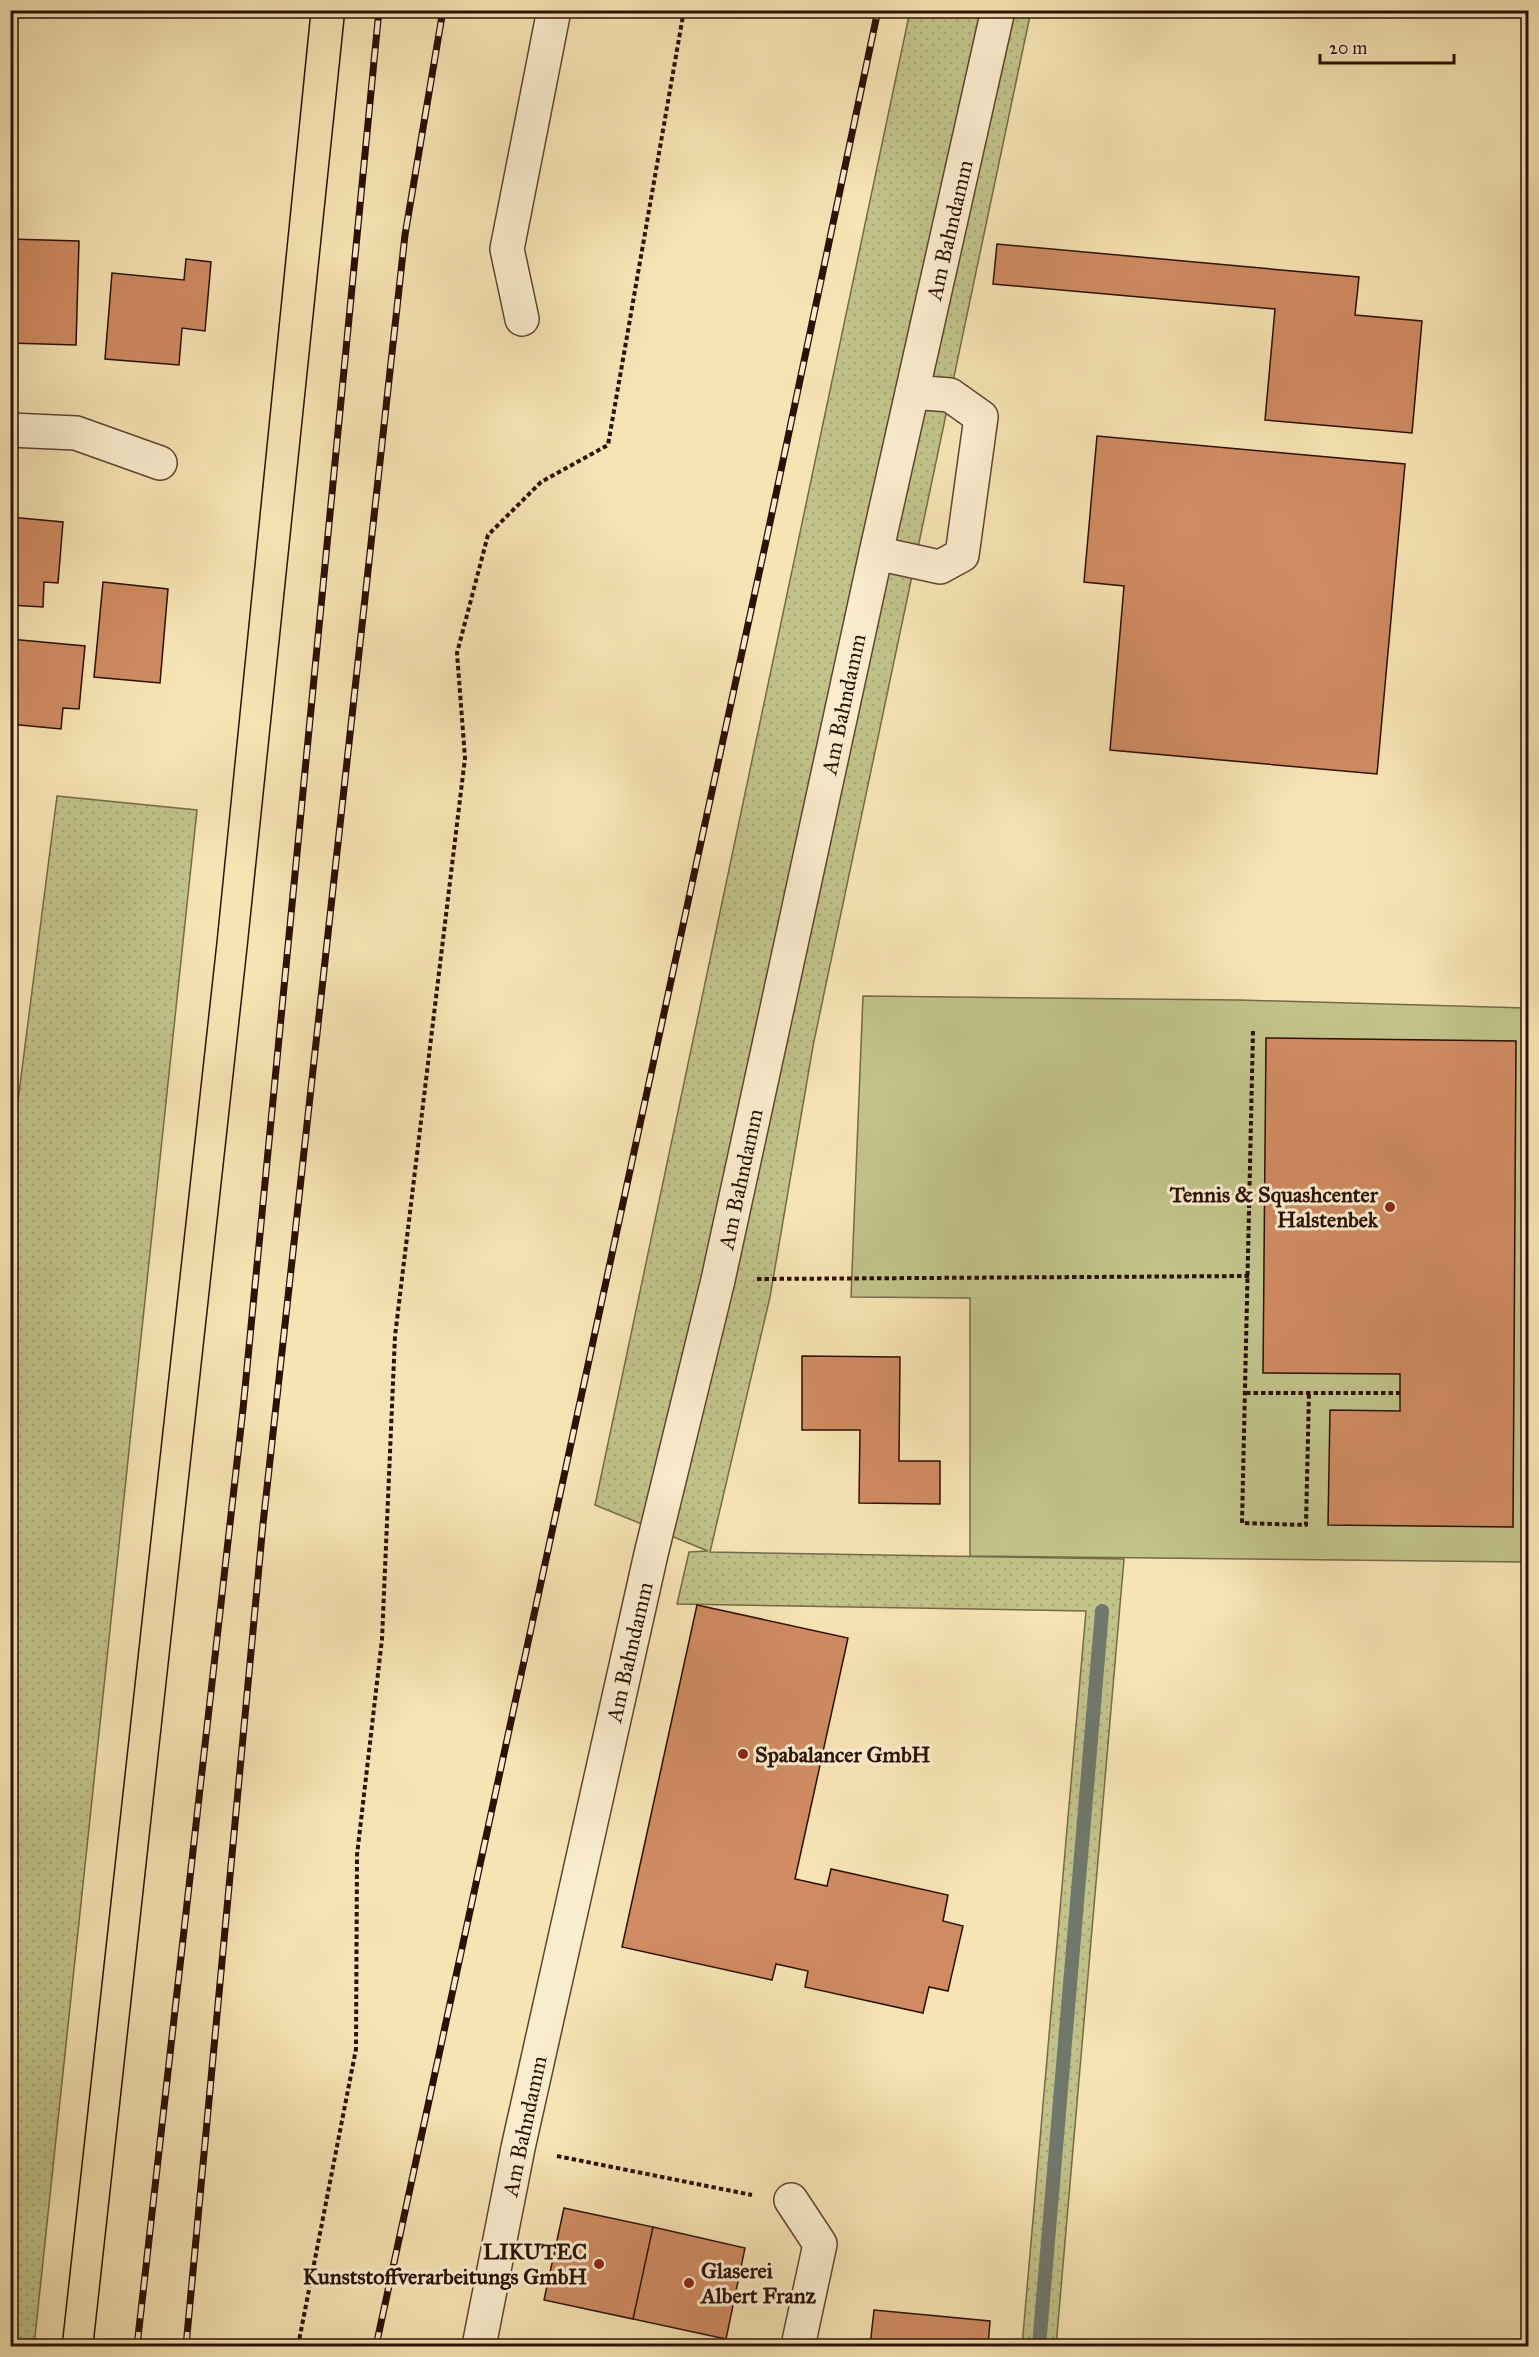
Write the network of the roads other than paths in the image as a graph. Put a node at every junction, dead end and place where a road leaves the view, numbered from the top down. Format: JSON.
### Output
{"nodes":[{"id":1,"x":554,"y":10,"type":"edge"},
{"id":2,"x":998,"y":10,"type":"edge"},
{"id":3,"x":522,"y":320,"type":"dead end"},
{"id":4,"x":912,"y":392,"type":"junction"},
{"id":5,"x":10,"y":430,"type":"edge"},
{"id":6,"x":160,"y":463,"type":"dead end"},
{"id":7,"x":876,"y":553,"type":"junction"},
{"id":8,"x":791,"y":2200,"type":"road end"},
{"id":9,"x":479,"y":2346,"type":"edge"},
{"id":10,"x":798,"y":2346,"type":"edge"}],
"edges":[{"from":1,"to":3,"type":"street"},
{"from":2,"to":4,"type":"street","name":"Am Bahndamm"},
{"from":4,"to":7,"type":"street","name":"Am Bahndamm"},
{"from":4,"to":7,"type":"street"},
{"from":5,"to":6,"type":"street"},
{"from":7,"to":9,"type":"street","name":"Am Bahndamm"},
{"from":8,"to":10,"type":"street"}]}
